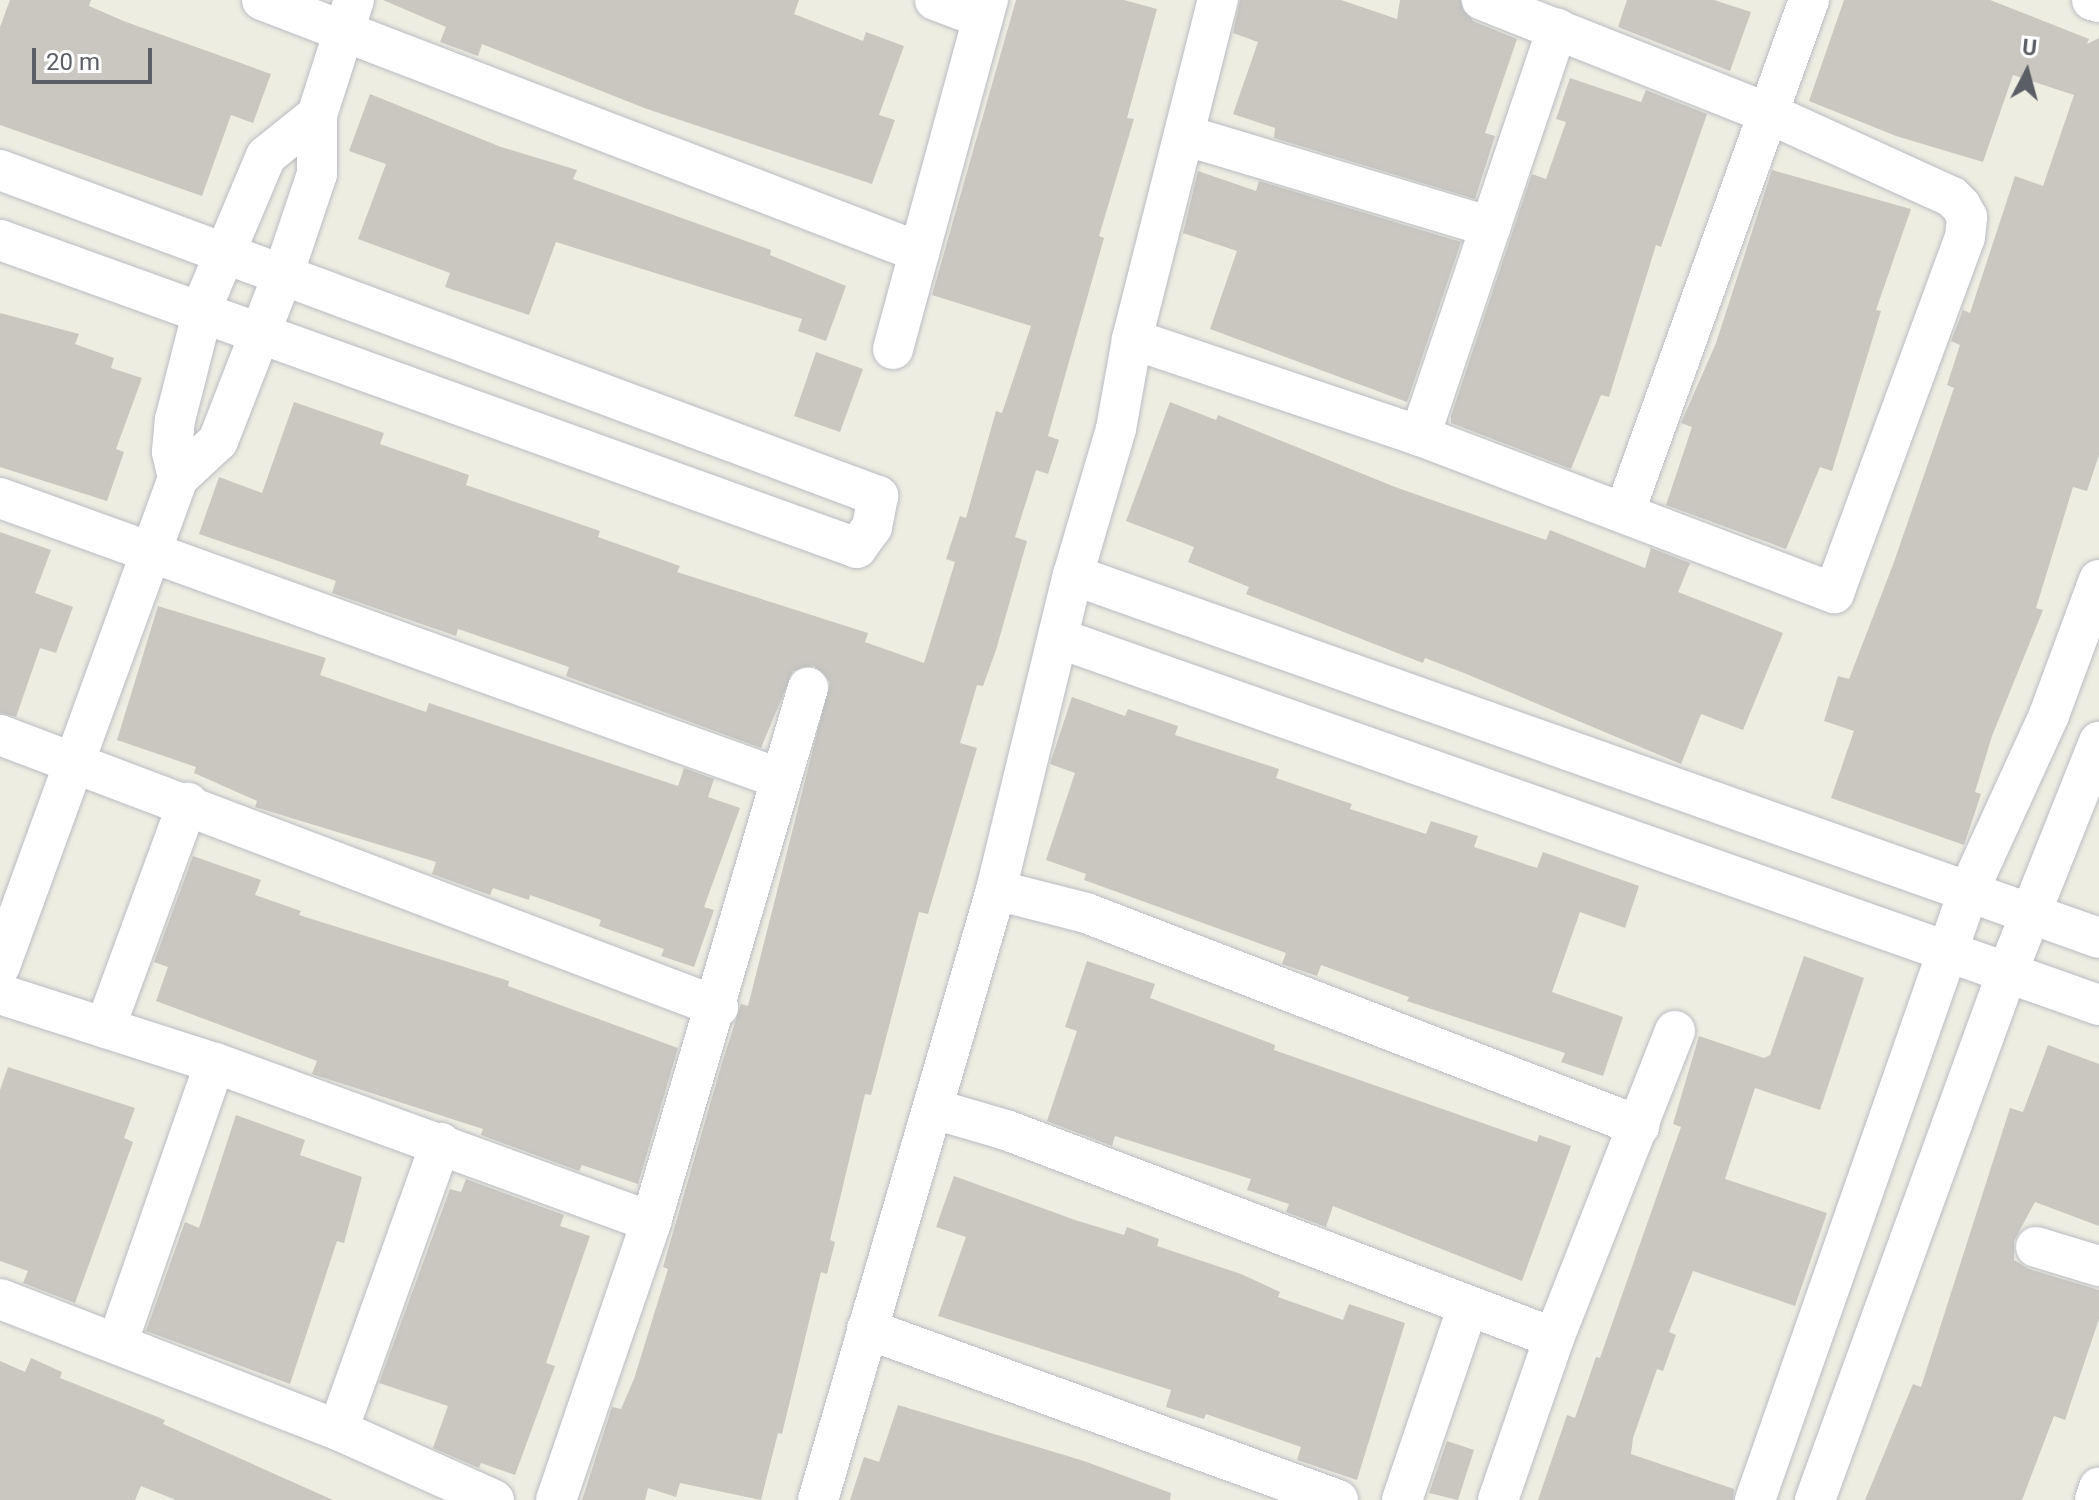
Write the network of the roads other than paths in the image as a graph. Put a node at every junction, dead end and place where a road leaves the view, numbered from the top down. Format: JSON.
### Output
{"nodes":[{"id":1,"x":262,"y":0,"type":"edge"},
{"id":2,"x":935,"y":0,"type":"edge"},
{"id":3,"x":1218,"y":0,"type":"edge"},
{"id":4,"x":1482,"y":0,"type":"edge"},
{"id":5,"x":1809,"y":0,"type":"edge"},
{"id":6,"x":2092,"y":0,"type":"edge"},
{"id":7,"x":2099,"y":2,"type":"edge"},
{"id":8,"x":985,"y":9,"type":"edge"},
{"id":9,"x":349,"y":14,"type":"edge"},
{"id":10,"x":1557,"y":28,"type":"junction"},
{"id":11,"x":1770,"y":114,"type":"junction"},
{"id":12,"x":317,"y":115,"type":"junction"},
{"id":13,"x":1184,"y":135,"type":"junction"},
{"id":14,"x":0,"y":170,"type":"edge"},
{"id":15,"x":1490,"y":227,"type":"junction"},
{"id":16,"x":0,"y":240,"type":"edge"},
{"id":17,"x":919,"y":252,"type":"junction"},
{"id":18,"x":212,"y":285,"type":"junction"},
{"id":19,"x":269,"y":308,"type":"junction"},
{"id":20,"x":1132,"y":339,"type":"junction"},
{"id":21,"x":893,"y":349,"type":"dead end"},
{"id":22,"x":1420,"y":436,"type":"junction"},
{"id":23,"x":178,"y":478,"type":"junction"},
{"id":24,"x":0,"y":498,"type":"edge"},
{"id":25,"x":1625,"y":511,"type":"junction"},
{"id":26,"x":152,"y":557,"type":"junction"},
{"id":27,"x":2099,"y":580,"type":"edge"},
{"id":28,"x":1065,"y":607,"type":"junction"},
{"id":29,"x":808,"y":688,"type":"dead end"},
{"id":30,"x":0,"y":735,"type":"edge"},
{"id":31,"x":2099,"y":742,"type":"edge"},
{"id":32,"x":75,"y":761,"type":"junction"},
{"id":33,"x":778,"y":778,"type":"junction"},
{"id":34,"x":188,"y":803,"type":"junction"},
{"id":35,"x":996,"y":890,"type":"junction"},
{"id":36,"x":1958,"y":922,"type":"junction"},
{"id":37,"x":2099,"y":938,"type":"edge"},
{"id":38,"x":2020,"y":943,"type":"junction"},
{"id":39,"x":0,"y":966,"type":"edge"},
{"id":40,"x":0,"y":994,"type":"edge"},
{"id":41,"x":2099,"y":1005,"type":"edge"},
{"id":42,"x":718,"y":1007,"type":"junction"},
{"id":43,"x":105,"y":1028,"type":"junction"},
{"id":44,"x":1675,"y":1031,"type":"dead end"},
{"id":45,"x":215,"y":1063,"type":"junction"},
{"id":46,"x":934,"y":1109,"type":"junction"},
{"id":47,"x":1639,"y":1126,"type":"junction"},
{"id":48,"x":441,"y":1143,"type":"junction"},
{"id":49,"x":651,"y":1222,"type":"junction"},
{"id":50,"x":2036,"y":1247,"type":"dead end"},
{"id":51,"x":2099,"y":1266,"type":"edge"},
{"id":52,"x":0,"y":1299,"type":"edge"},
{"id":53,"x":1468,"y":1306,"type":"junction"},
{"id":54,"x":867,"y":1329,"type":"junction"},
{"id":55,"x":1554,"y":1338,"type":"junction"},
{"id":56,"x":118,"y":1341,"type":"junction"},
{"id":57,"x":338,"y":1430,"type":"junction"},
{"id":58,"x":2099,"y":1488,"type":"edge"},
{"id":59,"x":494,"y":1500,"type":"edge"},
{"id":60,"x":556,"y":1500,"type":"edge"},
{"id":61,"x":818,"y":1500,"type":"edge"},
{"id":62,"x":1338,"y":1500,"type":"edge"},
{"id":63,"x":1402,"y":1500,"type":"edge"},
{"id":64,"x":1498,"y":1500,"type":"edge"},
{"id":65,"x":1755,"y":1500,"type":"edge"},
{"id":66,"x":1815,"y":1500,"type":"edge"},
{"id":67,"x":2095,"y":1500,"type":"edge"}],
"edges":[{"from":1,"to":9,"type":"street"},
{"from":2,"to":8,"type":"street"},
{"from":3,"to":13,"type":"street"},
{"from":4,"to":10,"type":"street"},
{"from":5,"to":11,"type":"street"},
{"from":6,"to":7,"type":"street"},
{"from":8,"to":17,"type":"street"},
{"from":9,"to":12,"type":"street"},
{"from":9,"to":17,"type":"street"},
{"from":10,"to":11,"type":"street"},
{"from":10,"to":15,"type":"street"},
{"from":11,"to":25,"type":"street"},
{"from":11,"to":25,"type":"street"},
{"from":12,"to":18,"type":"street"},
{"from":12,"to":19,"type":"street"},
{"from":13,"to":15,"type":"street"},
{"from":13,"to":20,"type":"street"},
{"from":14,"to":18,"type":"street"},
{"from":15,"to":22,"type":"street"},
{"from":16,"to":18,"type":"street"},
{"from":17,"to":21,"type":"street"},
{"from":18,"to":19,"type":"street"},
{"from":18,"to":19,"type":"street"},
{"from":18,"to":23,"type":"street"},
{"from":19,"to":19,"type":"street"},
{"from":19,"to":23,"type":"street"},
{"from":20,"to":22,"type":"street"},
{"from":20,"to":28,"type":"street"},
{"from":22,"to":25,"type":"street"},
{"from":23,"to":26,"type":"street"},
{"from":24,"to":26,"type":"street"},
{"from":26,"to":32,"type":"street"},
{"from":26,"to":33,"type":"street"},
{"from":27,"to":36,"type":"street"},
{"from":28,"to":35,"type":"street"},
{"from":28,"to":36,"type":"street"},
{"from":28,"to":36,"type":"street"},
{"from":29,"to":33,"type":"street"},
{"from":30,"to":32,"type":"street"},
{"from":31,"to":38,"type":"street"},
{"from":32,"to":34,"type":"street"},
{"from":32,"to":39,"type":"street"},
{"from":33,"to":42,"type":"street"},
{"from":34,"to":42,"type":"street"},
{"from":34,"to":43,"type":"street"},
{"from":35,"to":46,"type":"street"},
{"from":35,"to":47,"type":"street"},
{"from":36,"to":38,"type":"street"},
{"from":36,"to":38,"type":"street"},
{"from":36,"to":65,"type":"street"},
{"from":37,"to":38,"type":"street"},
{"from":38,"to":41,"type":"street"},
{"from":38,"to":66,"type":"street"},
{"from":40,"to":43,"type":"street"},
{"from":42,"to":49,"type":"street"},
{"from":43,"to":45,"type":"street"},
{"from":44,"to":47,"type":"street"},
{"from":45,"to":48,"type":"street"},
{"from":45,"to":56,"type":"street"},
{"from":46,"to":53,"type":"street"},
{"from":46,"to":54,"type":"street"},
{"from":47,"to":55,"type":"street"},
{"from":48,"to":49,"type":"street"},
{"from":48,"to":57,"type":"street"},
{"from":49,"to":60,"type":"street"},
{"from":50,"to":51,"type":"street"},
{"from":52,"to":56,"type":"street"},
{"from":53,"to":55,"type":"street"},
{"from":53,"to":63,"type":"street"},
{"from":54,"to":61,"type":"street"},
{"from":54,"to":62,"type":"street"},
{"from":55,"to":64,"type":"street"},
{"from":56,"to":57,"type":"street"},
{"from":57,"to":59,"type":"street"},
{"from":58,"to":67,"type":"street"}]}
